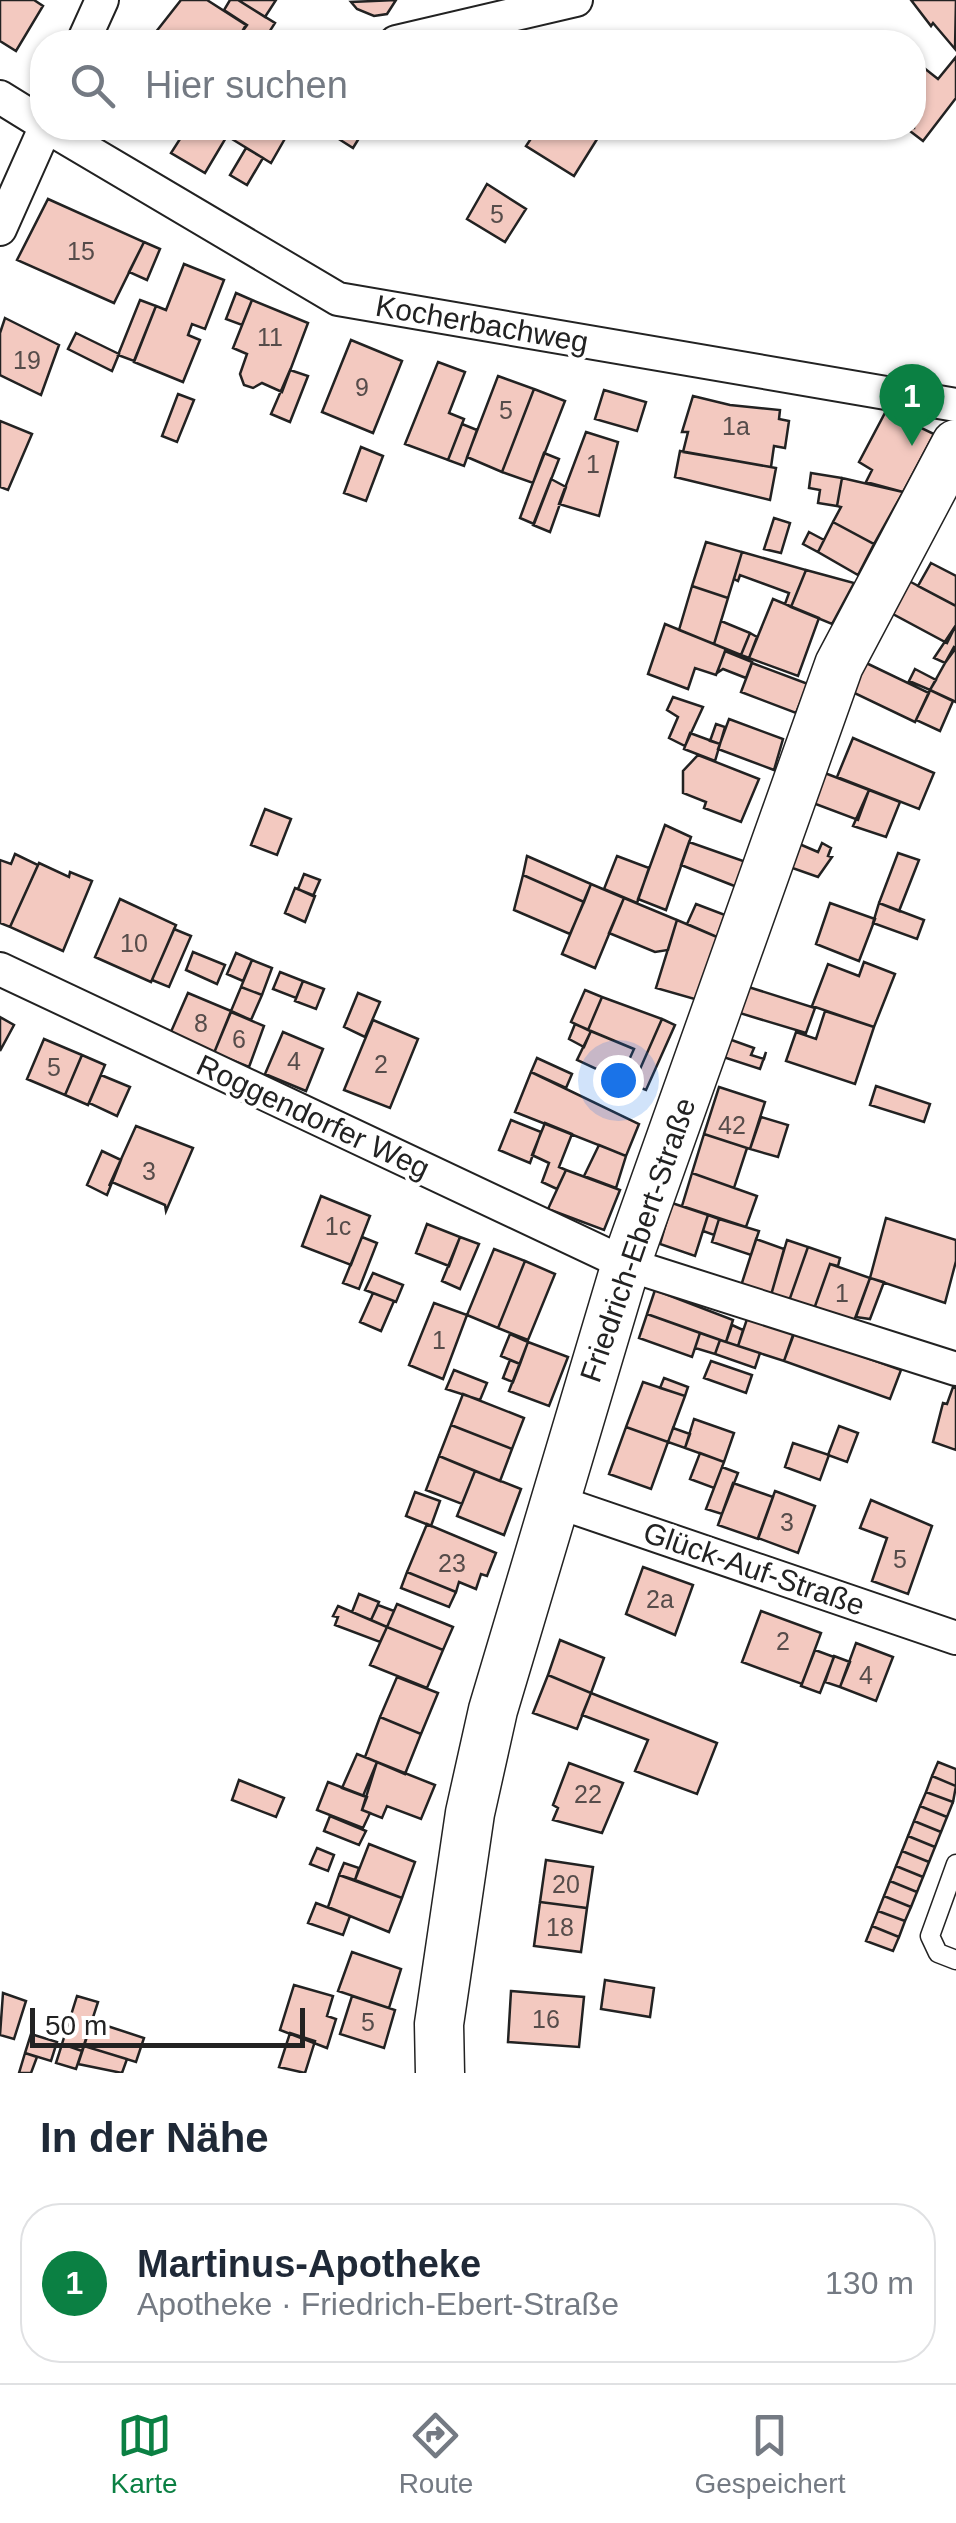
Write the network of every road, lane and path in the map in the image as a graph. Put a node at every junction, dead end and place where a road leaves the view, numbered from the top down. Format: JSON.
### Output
{"nodes":[{"id":1,"x":102,"y":0,"type":"edge"},
{"id":2,"x":576,"y":0,"type":"edge"},
{"id":3,"x":88,"y":30,"type":"edge"},
{"id":4,"x":447,"y":30,"type":"edge"},
{"id":5,"x":0,"y":98,"type":"edge"},
{"id":6,"x":30,"y":116,"type":"edge"},
{"id":7,"x":40,"y":140,"type":"edge"},
{"id":8,"x":70,"y":140,"type":"edge"},
{"id":9,"x":0,"y":229,"type":"edge"},
{"id":10,"x":956,"y":405,"type":"edge"},
{"id":11,"x":956,"y":444,"type":"edge"},
{"id":12,"x":0,"y":969,"type":"edge"},
{"id":13,"x":626,"y":1264,"type":"junction"},
{"id":14,"x":956,"y":1369,"type":"edge"},
{"id":15,"x":552,"y":1500,"type":"junction"},
{"id":16,"x":956,"y":1638,"type":"edge"},
{"id":17,"x":956,"y":1864,"type":"edge"},
{"id":18,"x":956,"y":1960,"type":"edge"},
{"id":19,"x":440,"y":2073,"type":"edge"}],
"edges":[{"from":1,"to":3,"type":"street"},
{"from":2,"to":4,"type":"street"},
{"from":5,"to":6,"type":"street","name":"Kocherbachweg"},
{"from":7,"to":9,"type":"street"},
{"from":8,"to":10,"type":"street","name":"Kocherbachweg"},
{"from":11,"to":13,"type":"main road","name":"Friedrich-Ebert-Straße"},
{"from":12,"to":13,"type":"street","name":"Roggendorfer Weg"},
{"from":13,"to":14,"type":"street","name":"Roggendorfer Weg"},
{"from":13,"to":15,"type":"main road","name":"Friedrich-Ebert-Straße"},
{"from":15,"to":16,"type":"street","name":"Glück-Auf-Straße"},
{"from":15,"to":19,"type":"main road","name":"Friedrich-Ebert-Straße"},
{"from":17,"to":18,"type":"lane"}]}
